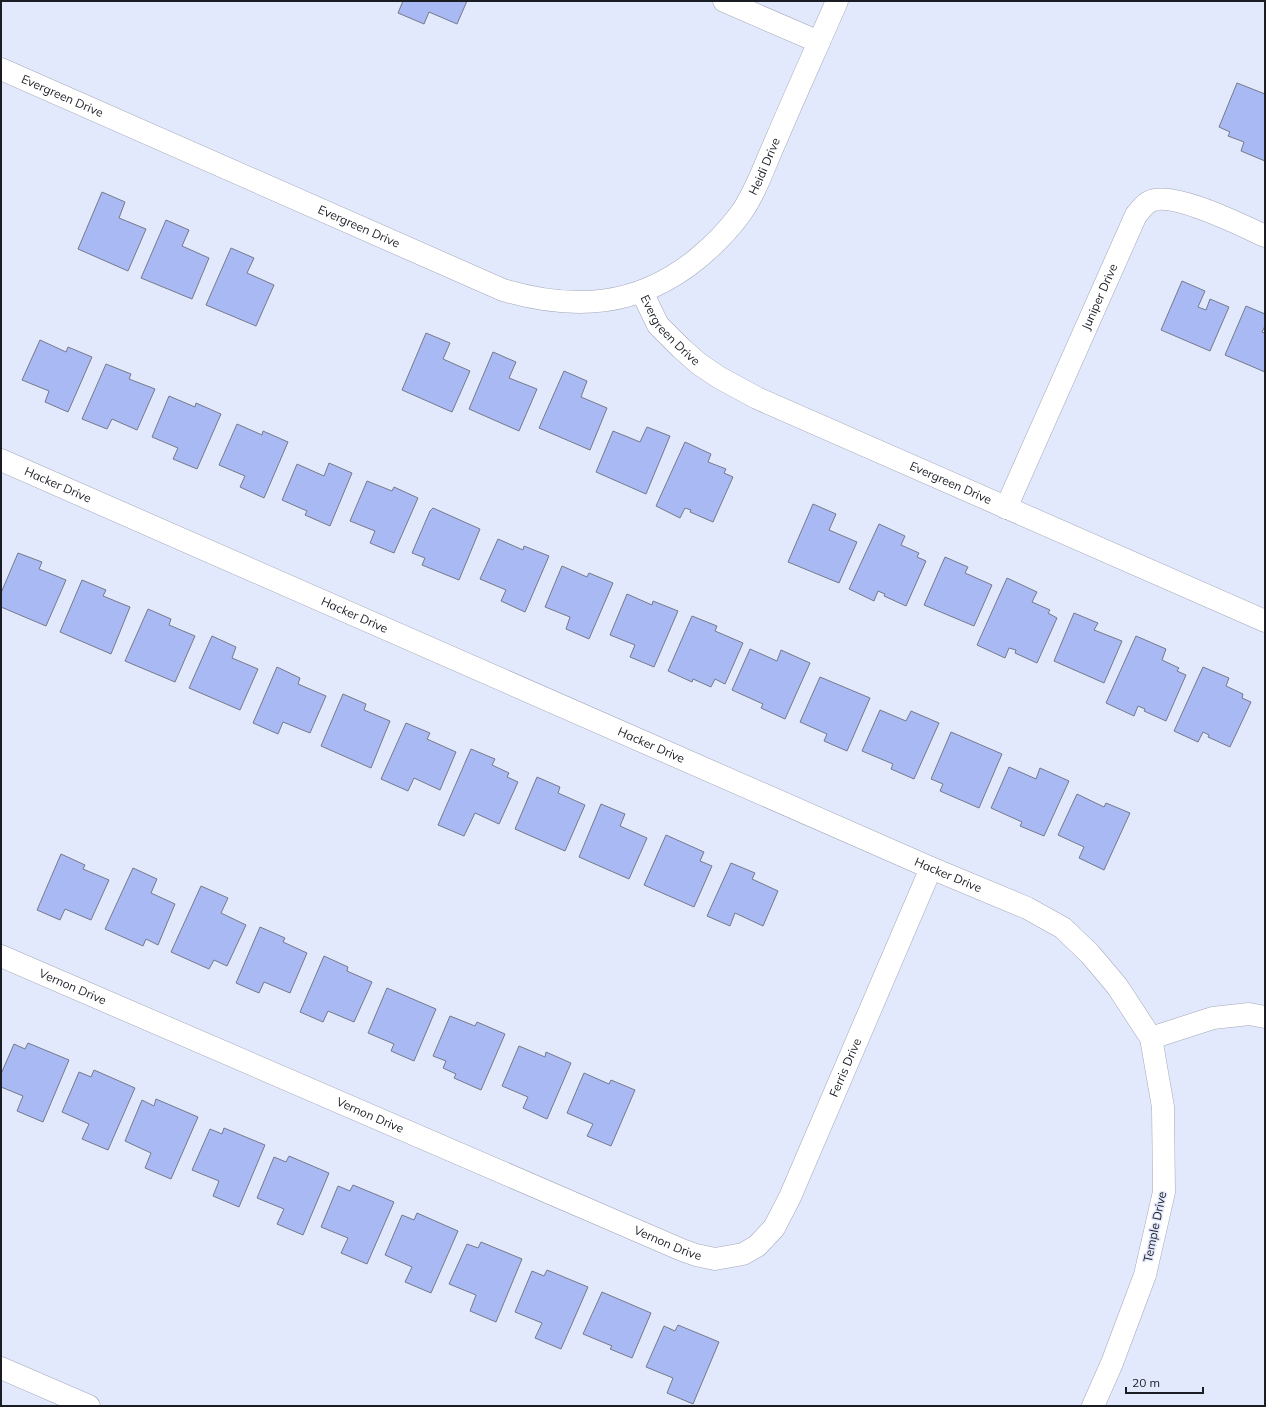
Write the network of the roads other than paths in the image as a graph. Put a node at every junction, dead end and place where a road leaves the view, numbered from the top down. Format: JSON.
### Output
{"nodes":[{"id":1,"x":724,"y":1,"type":"edge"},
{"id":2,"x":837,"y":1,"type":"edge"},
{"id":3,"x":819,"y":42,"type":"junction"},
{"id":4,"x":1,"y":68,"type":"edge"},
{"id":5,"x":1265,"y":236,"type":"edge"},
{"id":6,"x":642,"y":292,"type":"junction"},
{"id":7,"x":1,"y":460,"type":"edge"},
{"id":8,"x":1006,"y":508,"type":"junction"},
{"id":9,"x":1265,"y":621,"type":"edge"},
{"id":10,"x":931,"y":868,"type":"junction"},
{"id":11,"x":1,"y":956,"type":"edge"},
{"id":12,"x":1265,"y":1016,"type":"edge"},
{"id":13,"x":1151,"y":1038,"type":"junction"},
{"id":14,"x":743,"y":1254,"type":"joint"},
{"id":15,"x":1,"y":1368,"type":"edge"},
{"id":16,"x":89,"y":1406,"type":"edge"},
{"id":17,"x":1093,"y":1406,"type":"edge"}],
"edges":[{"from":1,"to":3,"type":"street"},
{"from":2,"to":3,"type":"street","name":"Heidi Drive"},
{"from":3,"to":6,"type":"street","name":"Heidi Drive"},
{"from":4,"to":6,"type":"street","name":"Evergreen Drive"},
{"from":5,"to":8,"type":"street","name":"Juniper Drive"},
{"from":6,"to":8,"type":"street","name":"Evergreen Drive"},
{"from":7,"to":10,"type":"street","name":"Hacker Drive"},
{"from":8,"to":9,"type":"street","name":"Evergreen Drive"},
{"from":10,"to":13,"type":"street","name":"Hacker Drive"},
{"from":10,"to":14,"type":"street","name":"Ferris Drive"},
{"from":11,"to":14,"type":"street","name":"Vernon Drive"},
{"from":12,"to":13,"type":"street"},
{"from":13,"to":17,"type":"street","name":"Temple Drive"},
{"from":15,"to":16,"type":"street"}]}
